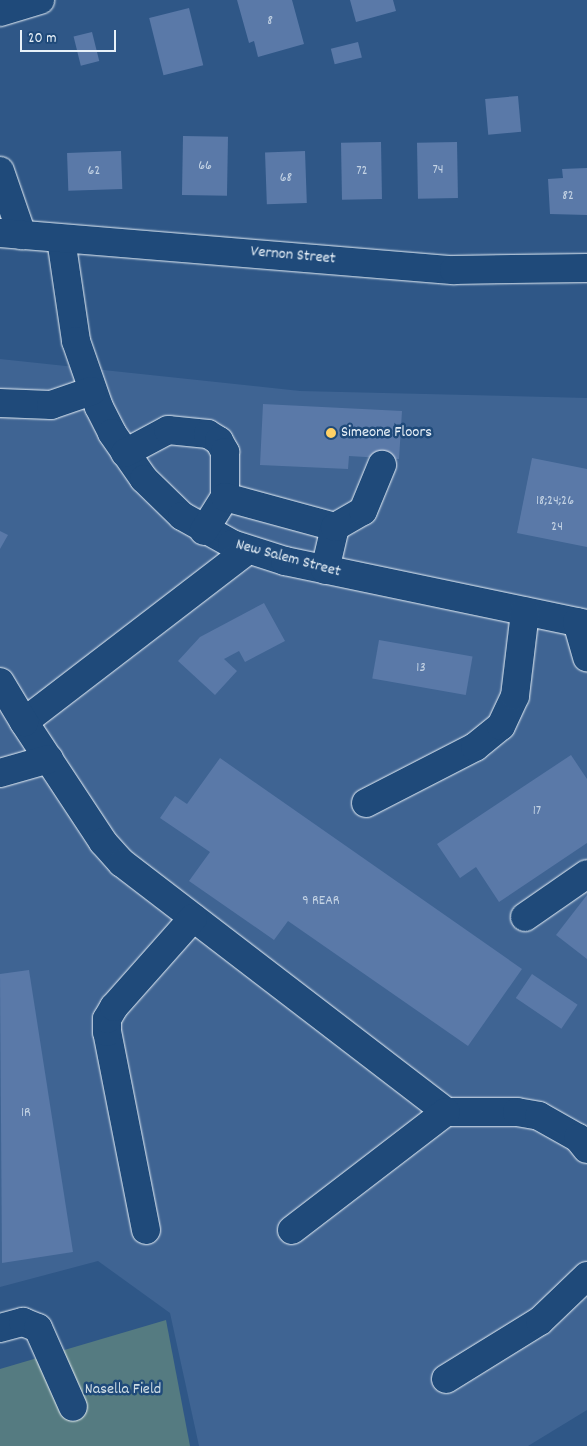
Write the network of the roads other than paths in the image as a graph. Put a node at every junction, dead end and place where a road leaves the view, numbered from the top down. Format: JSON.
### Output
{"nodes":[{"id":1,"x":40,"y":0,"type":"edge"},
{"id":2,"x":0,"y":12,"type":"edge"},
{"id":3,"x":0,"y":171,"type":"edge"},
{"id":4,"x":11,"y":234,"type":"edge"},
{"id":5,"x":61,"y":239,"type":"junction"},
{"id":6,"x":587,"y":268,"type":"edge"},
{"id":7,"x":92,"y":391,"type":"junction"},
{"id":8,"x":0,"y":403,"type":"edge"},
{"id":9,"x":125,"y":453,"type":"junction"},
{"id":10,"x":382,"y":465,"type":"dead end"},
{"id":11,"x":226,"y":497,"type":"junction"},
{"id":12,"x":335,"y":527,"type":"junction"},
{"id":13,"x":204,"y":531,"type":"junction"},
{"id":14,"x":248,"y":550,"type":"junction"},
{"id":15,"x":325,"y":570,"type":"junction"},
{"id":16,"x":526,"y":612,"type":"junction"},
{"id":17,"x":582,"y":623,"type":"edge"},
{"id":18,"x":587,"y":658,"type":"edge"},
{"id":19,"x":0,"y":682,"type":"edge"},
{"id":20,"x":24,"y":722,"type":"junction"},
{"id":21,"x":49,"y":759,"type":"junction"},
{"id":22,"x":0,"y":773,"type":"edge"},
{"id":23,"x":366,"y":802,"type":"dead end"},
{"id":24,"x":587,"y":874,"type":"edge"},
{"id":25,"x":525,"y":917,"type":"dead end"},
{"id":26,"x":193,"y":918,"type":"junction"},
{"id":27,"x":446,"y":1112,"type":"junction"},
{"id":28,"x":587,"y":1149,"type":"edge"},
{"id":29,"x":146,"y":1230,"type":"dead end"},
{"id":30,"x":292,"y":1230,"type":"dead end"},
{"id":31,"x":587,"y":1276,"type":"edge"},
{"id":32,"x":0,"y":1328,"type":"edge"},
{"id":33,"x":446,"y":1379,"type":"dead end"},
{"id":34,"x":73,"y":1407,"type":"dead end"}],
"edges":[{"from":1,"to":2,"type":"street"},
{"from":3,"to":4,"type":"street"},
{"from":4,"to":5,"type":"street","name":"Vernon Street"},
{"from":5,"to":6,"type":"street","name":"Vernon Street"},
{"from":5,"to":7,"type":"street","name":"New Salem Street"},
{"from":7,"to":8,"type":"street"},
{"from":7,"to":9,"type":"street","name":"New Salem Street"},
{"from":9,"to":11,"type":"street"},
{"from":9,"to":13,"type":"street","name":"New Salem Street"},
{"from":10,"to":12,"type":"street"},
{"from":11,"to":12,"type":"street"},
{"from":11,"to":13,"type":"street"},
{"from":12,"to":15,"type":"street"},
{"from":13,"to":14,"type":"street","name":"New Salem Street"},
{"from":14,"to":15,"type":"street","name":"New Salem Street"},
{"from":14,"to":20,"type":"street"},
{"from":15,"to":16,"type":"street","name":"New Salem Street"},
{"from":16,"to":17,"type":"street","name":"New Salem Street"},
{"from":16,"to":23,"type":"street"},
{"from":17,"to":18,"type":"street"},
{"from":19,"to":20,"type":"street"},
{"from":20,"to":21,"type":"street"},
{"from":21,"to":22,"type":"street"},
{"from":21,"to":26,"type":"street"},
{"from":24,"to":25,"type":"street"},
{"from":26,"to":27,"type":"street"},
{"from":26,"to":29,"type":"street"},
{"from":27,"to":28,"type":"street"},
{"from":27,"to":30,"type":"street"},
{"from":31,"to":33,"type":"street"},
{"from":32,"to":34,"type":"street"}]}
